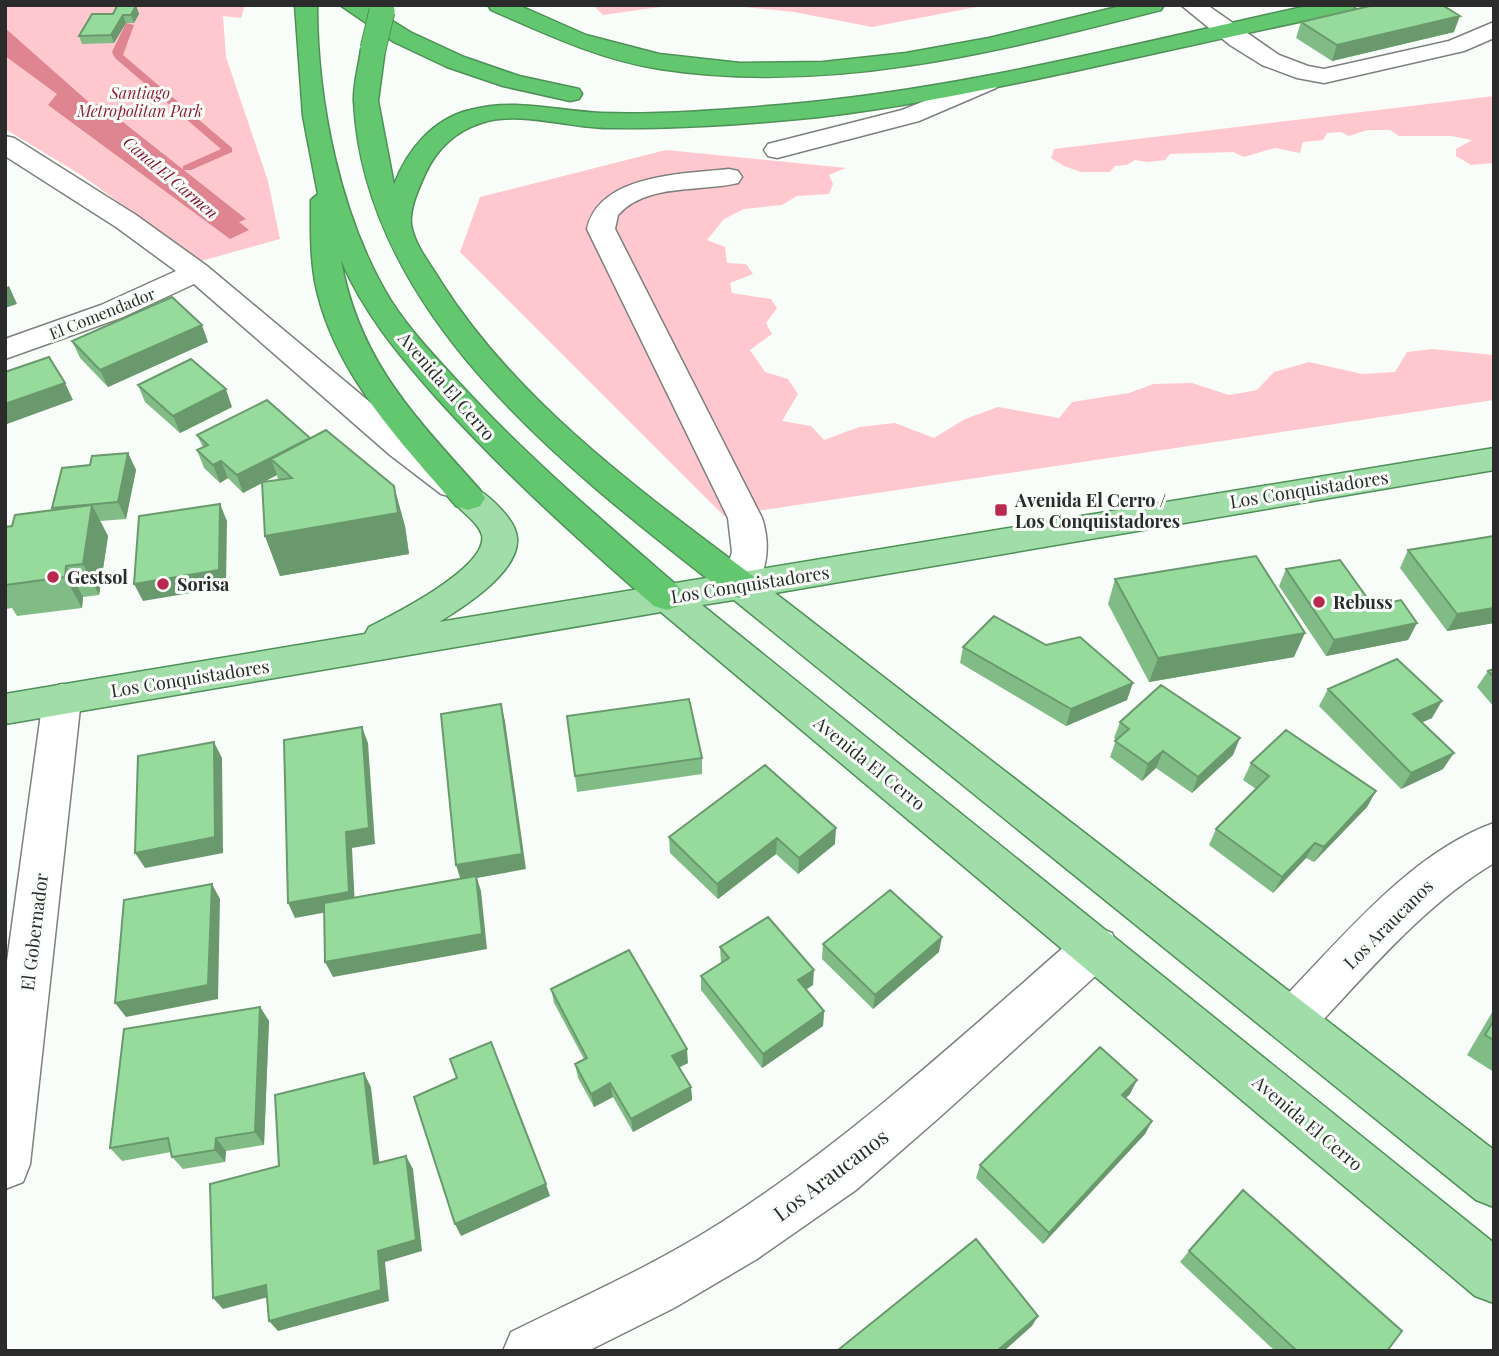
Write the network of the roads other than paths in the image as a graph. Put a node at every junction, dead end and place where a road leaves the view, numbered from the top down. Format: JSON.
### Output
{"nodes":[{"id":1,"x":306,"y":5,"type":"edge"},
{"id":2,"x":351,"y":5,"type":"edge"},
{"id":3,"x":499,"y":5,"type":"edge"},
{"id":4,"x":1153,"y":5,"type":"edge"},
{"id":5,"x":1192,"y":5,"type":"edge"},
{"id":6,"x":1345,"y":5,"type":"edge"},
{"id":7,"x":383,"y":8,"type":"edge"},
{"id":8,"x":1494,"y":29,"type":"edge"},
{"id":9,"x":1225,"y":30,"type":"junction"},
{"id":10,"x":986,"y":83,"type":"junction"},
{"id":11,"x":824,"y":108,"type":"junction"},
{"id":12,"x":5,"y":144,"type":"edge"},
{"id":13,"x":777,"y":150,"type":"dead end"},
{"id":14,"x":729,"y":177,"type":"dead end"},
{"id":15,"x":326,"y":180,"type":"junction"},
{"id":16,"x":396,"y":226,"type":"junction"},
{"id":17,"x":197,"y":272,"type":"junction"},
{"id":18,"x":5,"y":350,"type":"edge"},
{"id":19,"x":1494,"y":459,"type":"edge"},
{"id":20,"x":468,"y":498,"type":"junction"},
{"id":21,"x":740,"y":585,"type":"junction"},
{"id":22,"x":667,"y":597,"type":"junction"},
{"id":23,"x":357,"y":650,"type":"junction"},
{"id":24,"x":62,"y":699,"type":"junction"},
{"id":25,"x":5,"y":709,"type":"edge"},
{"id":26,"x":1494,"y":841,"type":"edge"},
{"id":27,"x":1096,"y":947,"type":"junction"},
{"id":28,"x":1292,"y":1021,"type":"junction"},
{"id":29,"x":5,"y":1164,"type":"edge"},
{"id":30,"x":1494,"y":1182,"type":"edge"},
{"id":31,"x":1494,"y":1277,"type":"edge"},
{"id":32,"x":530,"y":1351,"type":"edge"}],
"edges":[{"from":1,"to":15,"type":"highway"},
{"from":2,"to":11,"type":"highway"},
{"from":3,"to":4,"type":"highway"},
{"from":5,"to":9,"type":"street"},
{"from":6,"to":9,"type":"highway"},
{"from":7,"to":16,"type":"highway","bridge":true},
{"from":8,"to":9,"type":"street"},
{"from":9,"to":10,"type":"highway"},
{"from":10,"to":11,"type":"highway"},
{"from":10,"to":13,"type":"street"},
{"from":11,"to":16,"type":"highway"},
{"from":12,"to":17,"type":"street"},
{"from":14,"to":21,"type":"street"},
{"from":15,"to":20,"type":"highway"},
{"from":15,"to":22,"type":"highway","name":"Avenida El Cerro"},
{"from":16,"to":21,"type":"highway"},
{"from":17,"to":18,"type":"street","name":"El Comendador"},
{"from":17,"to":20,"type":"street"},
{"from":19,"to":21,"type":"main road","name":"Los Conquistadores"},
{"from":20,"to":23,"type":"main road"},
{"from":21,"to":22,"type":"main road","name":"Los Conquistadores"},
{"from":21,"to":28,"type":"main road"},
{"from":22,"to":23,"type":"main road","name":"Los Conquistadores"},
{"from":22,"to":27,"type":"main road","name":"Avenida El Cerro"},
{"from":23,"to":24,"type":"main road","name":"Los Conquistadores"},
{"from":24,"to":25,"type":"main road","name":"Los Conquistadores"},
{"from":24,"to":29,"type":"street","name":"El Gobernador"},
{"from":26,"to":28,"type":"street","name":"Los Araucanos"},
{"from":27,"to":31,"type":"main road","name":"Avenida El Cerro"},
{"from":27,"to":32,"type":"street","name":"Los Araucanos"},
{"from":28,"to":30,"type":"main road"}]}
